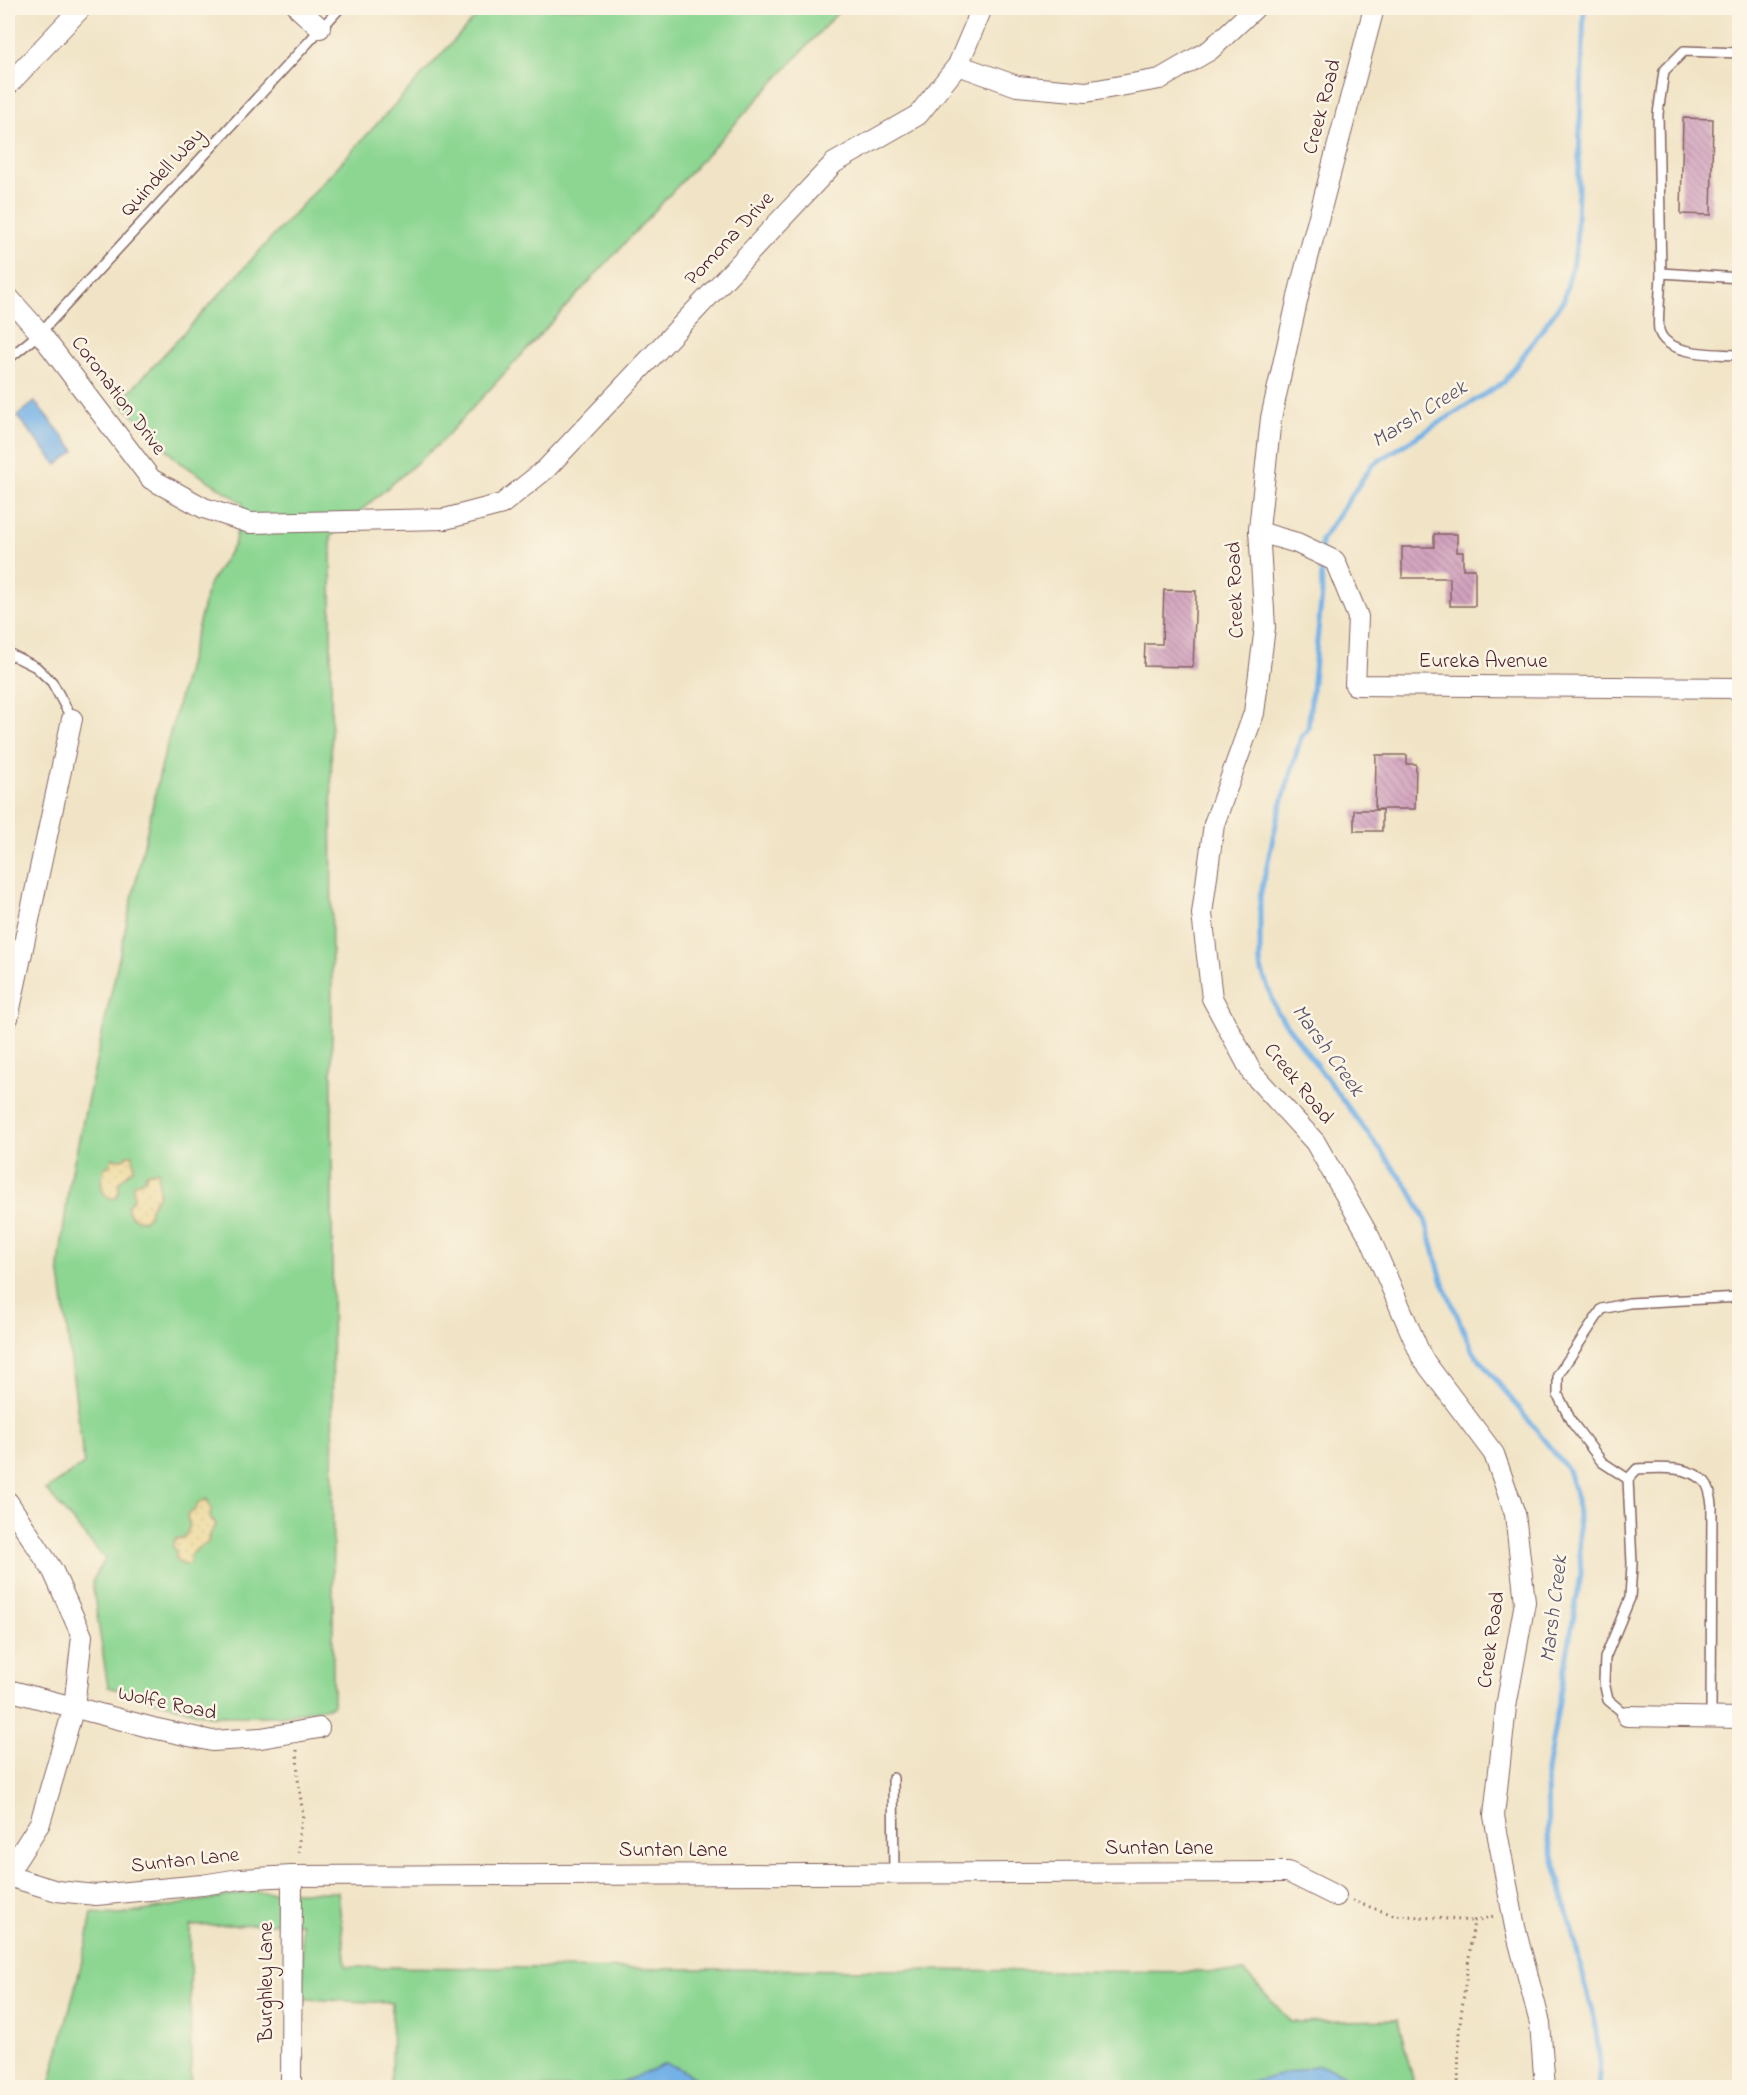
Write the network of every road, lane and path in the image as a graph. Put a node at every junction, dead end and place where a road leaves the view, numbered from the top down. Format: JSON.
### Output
{"nodes":[{"id":1,"x":81,"y":8,"type":"edge"},
{"id":2,"x":298,"y":8,"type":"edge"},
{"id":3,"x":340,"y":8,"type":"edge"},
{"id":4,"x":982,"y":8,"type":"edge"},
{"id":5,"x":1255,"y":8,"type":"edge"},
{"id":6,"x":1374,"y":8,"type":"edge"},
{"id":7,"x":320,"y":28,"type":"junction"},
{"id":8,"x":1740,"y":53,"type":"edge"},
{"id":9,"x":958,"y":65,"type":"junction"},
{"id":10,"x":8,"y":85,"type":"edge"},
{"id":11,"x":1661,"y":273,"type":"junction"},
{"id":12,"x":1740,"y":278,"type":"edge"},
{"id":13,"x":8,"y":297,"type":"edge"},
{"id":14,"x":40,"y":333,"type":"junction"},
{"id":15,"x":1740,"y":355,"type":"edge"},
{"id":16,"x":8,"y":358,"type":"edge"},
{"id":17,"x":502,"y":504,"type":"joint"},
{"id":18,"x":1258,"y":532,"type":"junction"},
{"id":19,"x":8,"y":614,"type":"edge"},
{"id":20,"x":8,"y":635,"type":"edge"},
{"id":21,"x":8,"y":653,"type":"edge"},
{"id":22,"x":1740,"y":688,"type":"edge"},
{"id":23,"x":72,"y":719,"type":"joint"},
{"id":24,"x":8,"y":1018,"type":"edge"},
{"id":25,"x":1740,"y":1297,"type":"edge"},
{"id":26,"x":1628,"y":1479,"type":"junction"},
{"id":27,"x":8,"y":1502,"type":"edge"},
{"id":28,"x":8,"y":1690,"type":"edge"},
{"id":29,"x":74,"y":1707,"type":"junction"},
{"id":30,"x":1627,"y":1716,"type":"joint"},
{"id":31,"x":1711,"y":1718,"type":"junction"},
{"id":32,"x":1740,"y":1718,"type":"edge"},
{"id":33,"x":319,"y":1728,"type":"dead end"},
{"id":34,"x":294,"y":1732,"type":"junction"},
{"id":35,"x":893,"y":1778,"type":"dead end"},
{"id":36,"x":8,"y":1874,"type":"edge"},
{"id":37,"x":894,"y":1874,"type":"junction"},
{"id":38,"x":296,"y":1876,"type":"junction"},
{"id":39,"x":1336,"y":1896,"type":"joint"},
{"id":40,"x":1512,"y":1912,"type":"junction"},
{"id":41,"x":1474,"y":1921,"type":"junction"},
{"id":42,"x":291,"y":2088,"type":"edge"},
{"id":43,"x":1458,"y":2088,"type":"edge"},
{"id":44,"x":1545,"y":2088,"type":"edge"}],
"edges":[{"from":1,"to":10,"type":"street"},
{"from":2,"to":7,"type":"street"},
{"from":3,"to":7,"type":"lane","name":"Quindell Way"},
{"from":4,"to":9,"type":"street","name":"Pomona Drive"},
{"from":5,"to":9,"type":"street"},
{"from":6,"to":18,"type":"street","name":"Creek Road"},
{"from":7,"to":14,"type":"lane","name":"Quindell Way"},
{"from":8,"to":11,"type":"lane"},
{"from":9,"to":17,"type":"street","name":"Pomona Drive"},
{"from":11,"to":12,"type":"lane"},
{"from":11,"to":15,"type":"lane"},
{"from":13,"to":14,"type":"street","name":"Coronation Drive"},
{"from":14,"to":16,"type":"lane","name":"Quindell Way"},
{"from":14,"to":17,"type":"street","name":"Coronation Drive"},
{"from":18,"to":22,"type":"street","name":"Eureka Avenue"},
{"from":18,"to":40,"type":"street","name":"Creek Road"},
{"from":19,"to":20,"type":"lane"},
{"from":21,"to":23,"type":"lane"},
{"from":23,"to":24,"type":"street"},
{"from":25,"to":26,"type":"lane"},
{"from":26,"to":30,"type":"lane"},
{"from":26,"to":31,"type":"lane"},
{"from":27,"to":29,"type":"street"},
{"from":28,"to":29,"type":"street","name":"Wolfe Road"},
{"from":29,"to":34,"type":"street","name":"Wolfe Road"},
{"from":29,"to":36,"type":"street"},
{"from":30,"to":31,"type":"street"},
{"from":31,"to":32,"type":"street"},
{"from":33,"to":34,"type":"street","name":"Wolfe Road"},
{"from":34,"to":38,"type":"path"},
{"from":35,"to":37,"type":"lane"},
{"from":36,"to":38,"type":"street","name":"Suntan Lane"},
{"from":37,"to":38,"type":"street","name":"Suntan Lane"},
{"from":37,"to":39,"type":"street","name":"Suntan Lane"},
{"from":38,"to":42,"type":"street","name":"Burghley Lane"},
{"from":39,"to":41,"type":"path"},
{"from":40,"to":41,"type":"path"},
{"from":40,"to":44,"type":"street","name":"Creek Road"},
{"from":41,"to":43,"type":"path"}]}
